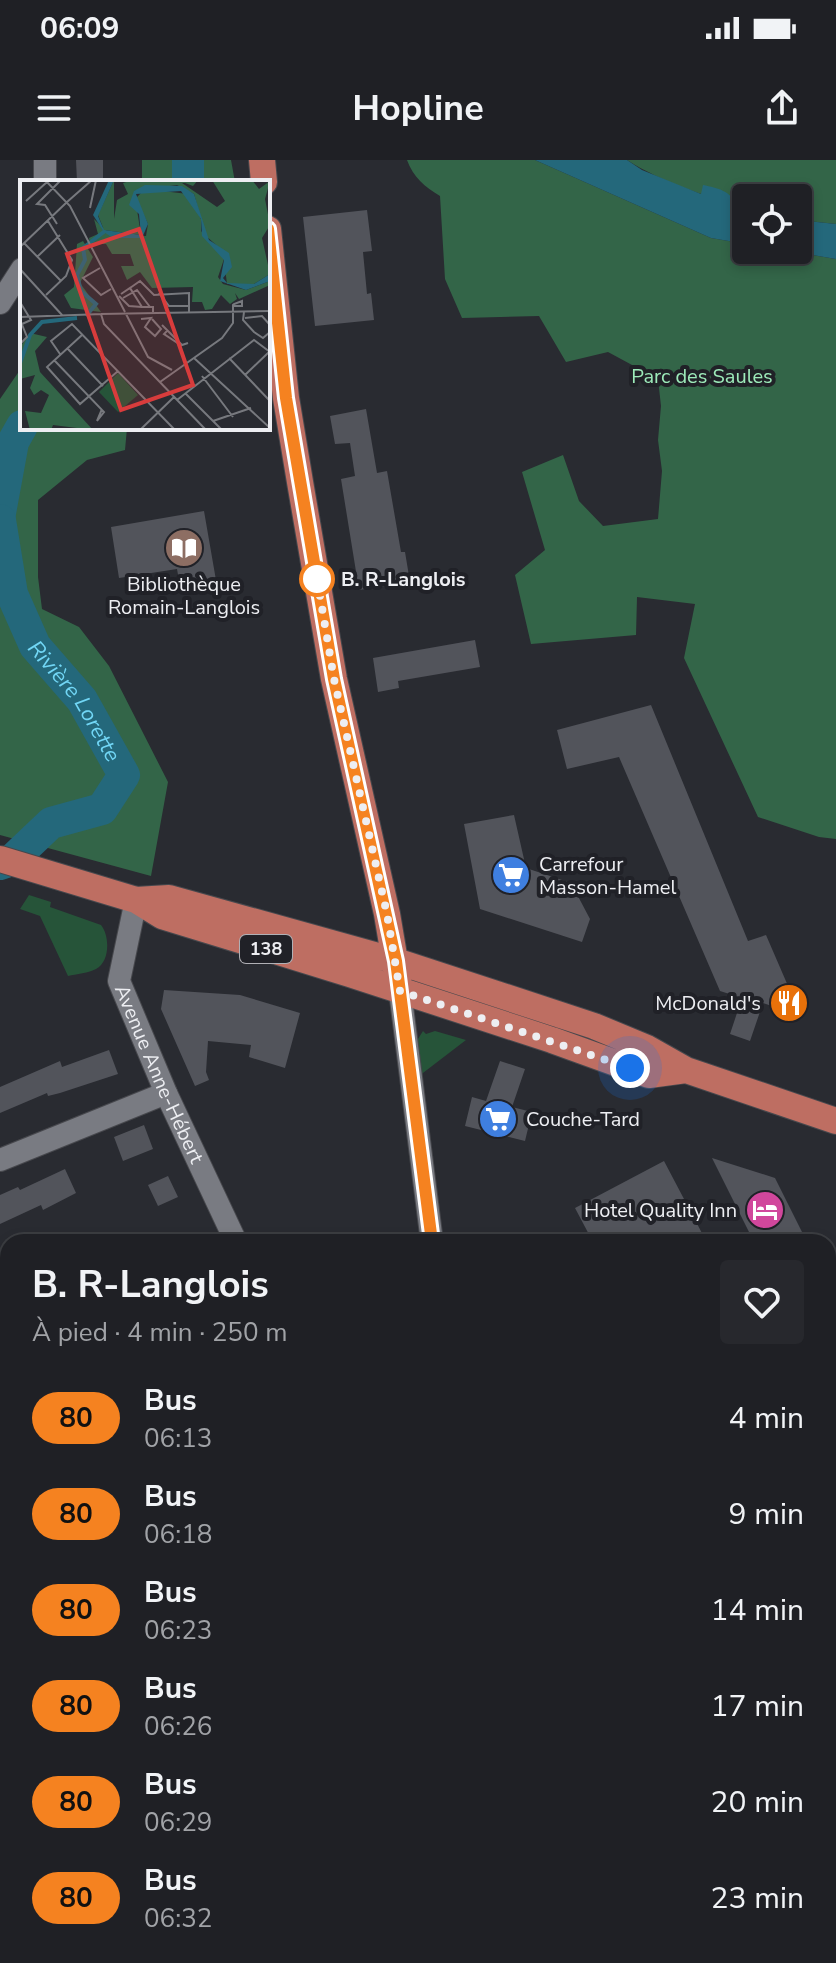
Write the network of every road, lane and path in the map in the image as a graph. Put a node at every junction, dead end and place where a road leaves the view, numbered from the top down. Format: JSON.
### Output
{"nodes":[{"id":1,"x":262,"y":160,"type":"edge"},
{"id":2,"x":264,"y":180,"type":"edge"},
{"id":3,"x":270,"y":248,"type":"edge"},
{"id":4,"x":20,"y":272,"type":"edge"},
{"id":5,"x":0,"y":303,"type":"edge"},
{"id":6,"x":11,"y":863,"type":"edge"},
{"id":7,"x":136,"y":900,"type":"junction"},
{"id":8,"x":396,"y":961,"type":"junction"},
{"id":9,"x":400,"y":991,"type":"junction"},
{"id":10,"x":686,"y":1070,"type":"junction"},
{"id":11,"x":166,"y":1093,"type":"junction"},
{"id":12,"x":836,"y":1121,"type":"edge"},
{"id":13,"x":0,"y":1160,"type":"edge"},
{"id":14,"x":232,"y":1234,"type":"edge"},
{"id":15,"x":431,"y":1234,"type":"edge"}],
"edges":[{"from":1,"to":2,"type":"main road"},
{"from":3,"to":8,"type":"main road"},
{"from":4,"to":5,"type":"street"},
{"from":6,"to":7,"type":"main road","number":"138"},
{"from":7,"to":8,"type":"main road","number":"138"},
{"from":7,"to":9,"type":"main road","number":"138"},
{"from":7,"to":11,"type":"street","name":"Avenue Anne-Hébert"},
{"from":8,"to":9,"type":"main road"},
{"from":8,"to":10,"type":"main road","number":"138"},
{"from":9,"to":10,"type":"main road","number":"138"},
{"from":9,"to":15,"type":"street"},
{"from":10,"to":12,"type":"main road","number":"138"},
{"from":11,"to":13,"type":"street"},
{"from":11,"to":14,"type":"street","name":"Avenue Anne-Hébert"}]}
